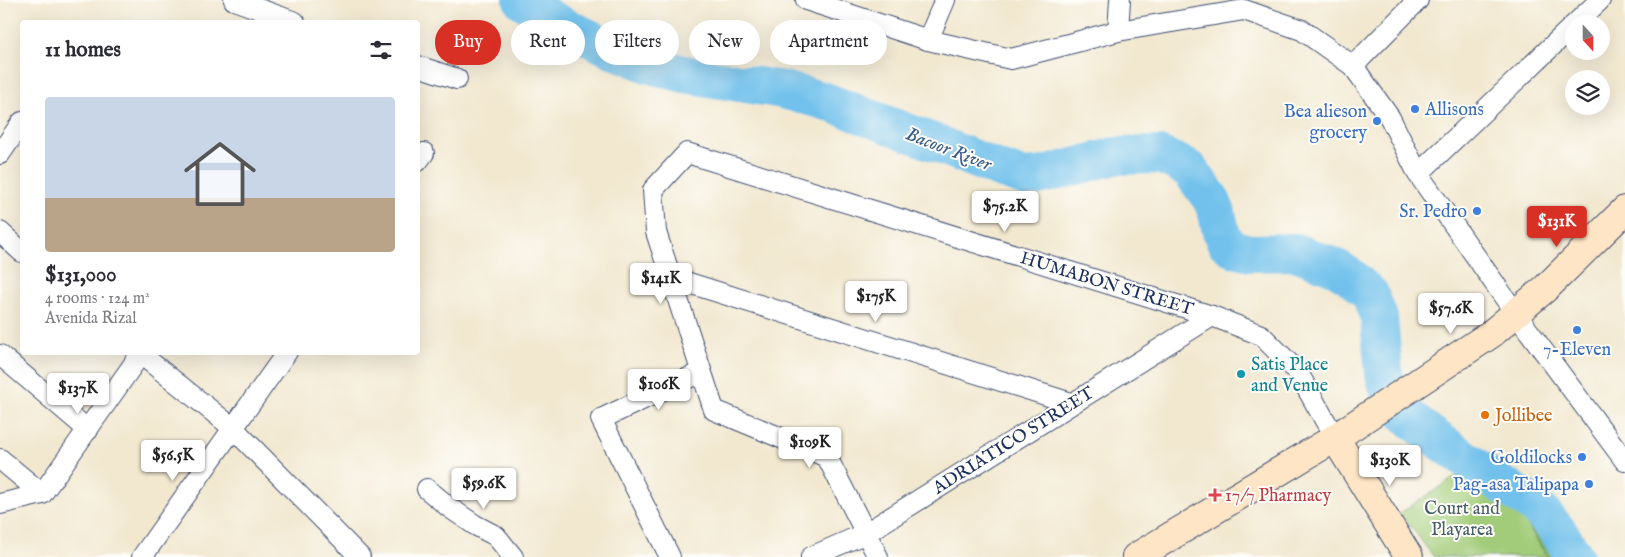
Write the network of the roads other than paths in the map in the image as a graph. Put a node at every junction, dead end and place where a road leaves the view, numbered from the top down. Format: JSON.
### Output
{"nodes":[{"id":1,"x":806,"y":0,"type":"edge"},
{"id":2,"x":945,"y":0,"type":"edge"},
{"id":3,"x":1120,"y":0,"type":"edge"},
{"id":4,"x":1418,"y":0,"type":"edge"},
{"id":5,"x":1600,"y":0,"type":"edge"},
{"id":6,"x":238,"y":1,"type":"edge"},
{"id":7,"x":1249,"y":5,"type":"edge"},
{"id":8,"x":1584,"y":15,"type":"edge"},
{"id":9,"x":290,"y":20,"type":"edge"},
{"id":10,"x":1118,"y":31,"type":"junction"},
{"id":11,"x":1565,"y":33,"type":"edge"},
{"id":12,"x":928,"y":40,"type":"junction"},
{"id":13,"x":1353,"y":66,"type":"junction"},
{"id":14,"x":420,"y":67,"type":"edge"},
{"id":15,"x":457,"y":79,"type":"dead end"},
{"id":16,"x":20,"y":128,"type":"edge"},
{"id":17,"x":0,"y":154,"type":"edge"},
{"id":18,"x":1418,"y":174,"type":"junction"},
{"id":19,"x":1625,"y":210,"type":"edge"},
{"id":20,"x":0,"y":232,"type":"edge"},
{"id":21,"x":20,"y":250,"type":"edge"},
{"id":22,"x":670,"y":277,"type":"junction"},
{"id":23,"x":1516,"y":314,"type":"junction"},
{"id":24,"x":1212,"y":316,"type":"junction"},
{"id":25,"x":0,"y":355,"type":"edge"},
{"id":26,"x":139,"y":355,"type":"edge"},
{"id":27,"x":142,"y":355,"type":"edge"},
{"id":28,"x":285,"y":355,"type":"edge"},
{"id":29,"x":702,"y":372,"type":"junction"},
{"id":30,"x":1071,"y":403,"type":"junction"},
{"id":31,"x":233,"y":428,"type":"junction"},
{"id":32,"x":88,"y":430,"type":"junction"},
{"id":33,"x":1335,"y":438,"type":"junction"},
{"id":34,"x":1619,"y":438,"type":"edge"},
{"id":35,"x":0,"y":459,"type":"edge"},
{"id":36,"x":1625,"y":461,"type":"edge"},
{"id":37,"x":427,"y":488,"type":"dead end"},
{"id":38,"x":42,"y":494,"type":"junction"},
{"id":39,"x":0,"y":504,"type":"edge"},
{"id":40,"x":866,"y":533,"type":"junction"},
{"id":41,"x":142,"y":557,"type":"edge"},
{"id":42,"x":360,"y":557,"type":"edge"},
{"id":43,"x":513,"y":557,"type":"edge"},
{"id":44,"x":670,"y":557,"type":"edge"},
{"id":45,"x":811,"y":557,"type":"edge"},
{"id":46,"x":878,"y":557,"type":"edge"},
{"id":47,"x":1136,"y":557,"type":"edge"},
{"id":48,"x":1408,"y":557,"type":"edge"}],
"edges":[{"from":1,"to":12,"type":"street"},
{"from":2,"to":12,"type":"street"},
{"from":3,"to":10,"type":"street"},
{"from":4,"to":13,"type":"street"},
{"from":5,"to":8,"type":"street"},
{"from":6,"to":9,"type":"street"},
{"from":7,"to":10,"type":"street"},
{"from":7,"to":13,"type":"street"},
{"from":10,"to":12,"type":"street"},
{"from":11,"to":18,"type":"street"},
{"from":13,"to":18,"type":"street"},
{"from":14,"to":15,"type":"street"},
{"from":16,"to":17,"type":"street"},
{"from":18,"to":23,"type":"street"},
{"from":19,"to":23,"type":"main road"},
{"from":20,"to":21,"type":"street"},
{"from":22,"to":24,"type":"street","name":"HUMABON STREET"},
{"from":22,"to":29,"type":"street"},
{"from":22,"to":30,"type":"street"},
{"from":23,"to":33,"type":"main road"},
{"from":23,"to":34,"type":"street"},
{"from":24,"to":30,"type":"street","name":"ADRIATICO STREET"},
{"from":24,"to":33,"type":"street","name":"HUMABON STREET"},
{"from":25,"to":32,"type":"street"},
{"from":26,"to":32,"type":"street"},
{"from":27,"to":31,"type":"street"},
{"from":28,"to":31,"type":"street"},
{"from":29,"to":40,"type":"street"},
{"from":29,"to":44,"type":"street"},
{"from":30,"to":40,"type":"street","name":"ADRIATICO STREET"},
{"from":31,"to":41,"type":"street"},
{"from":31,"to":42,"type":"street"},
{"from":32,"to":38,"type":"street"},
{"from":33,"to":47,"type":"main road"},
{"from":33,"to":48,"type":"main road","name":"HUMABON STREET"},
{"from":34,"to":36,"type":"street"},
{"from":35,"to":38,"type":"street"},
{"from":37,"to":43,"type":"street"},
{"from":38,"to":39,"type":"street"},
{"from":40,"to":45,"type":"street","name":"ADRIATICO STREET"},
{"from":40,"to":46,"type":"street"}]}
